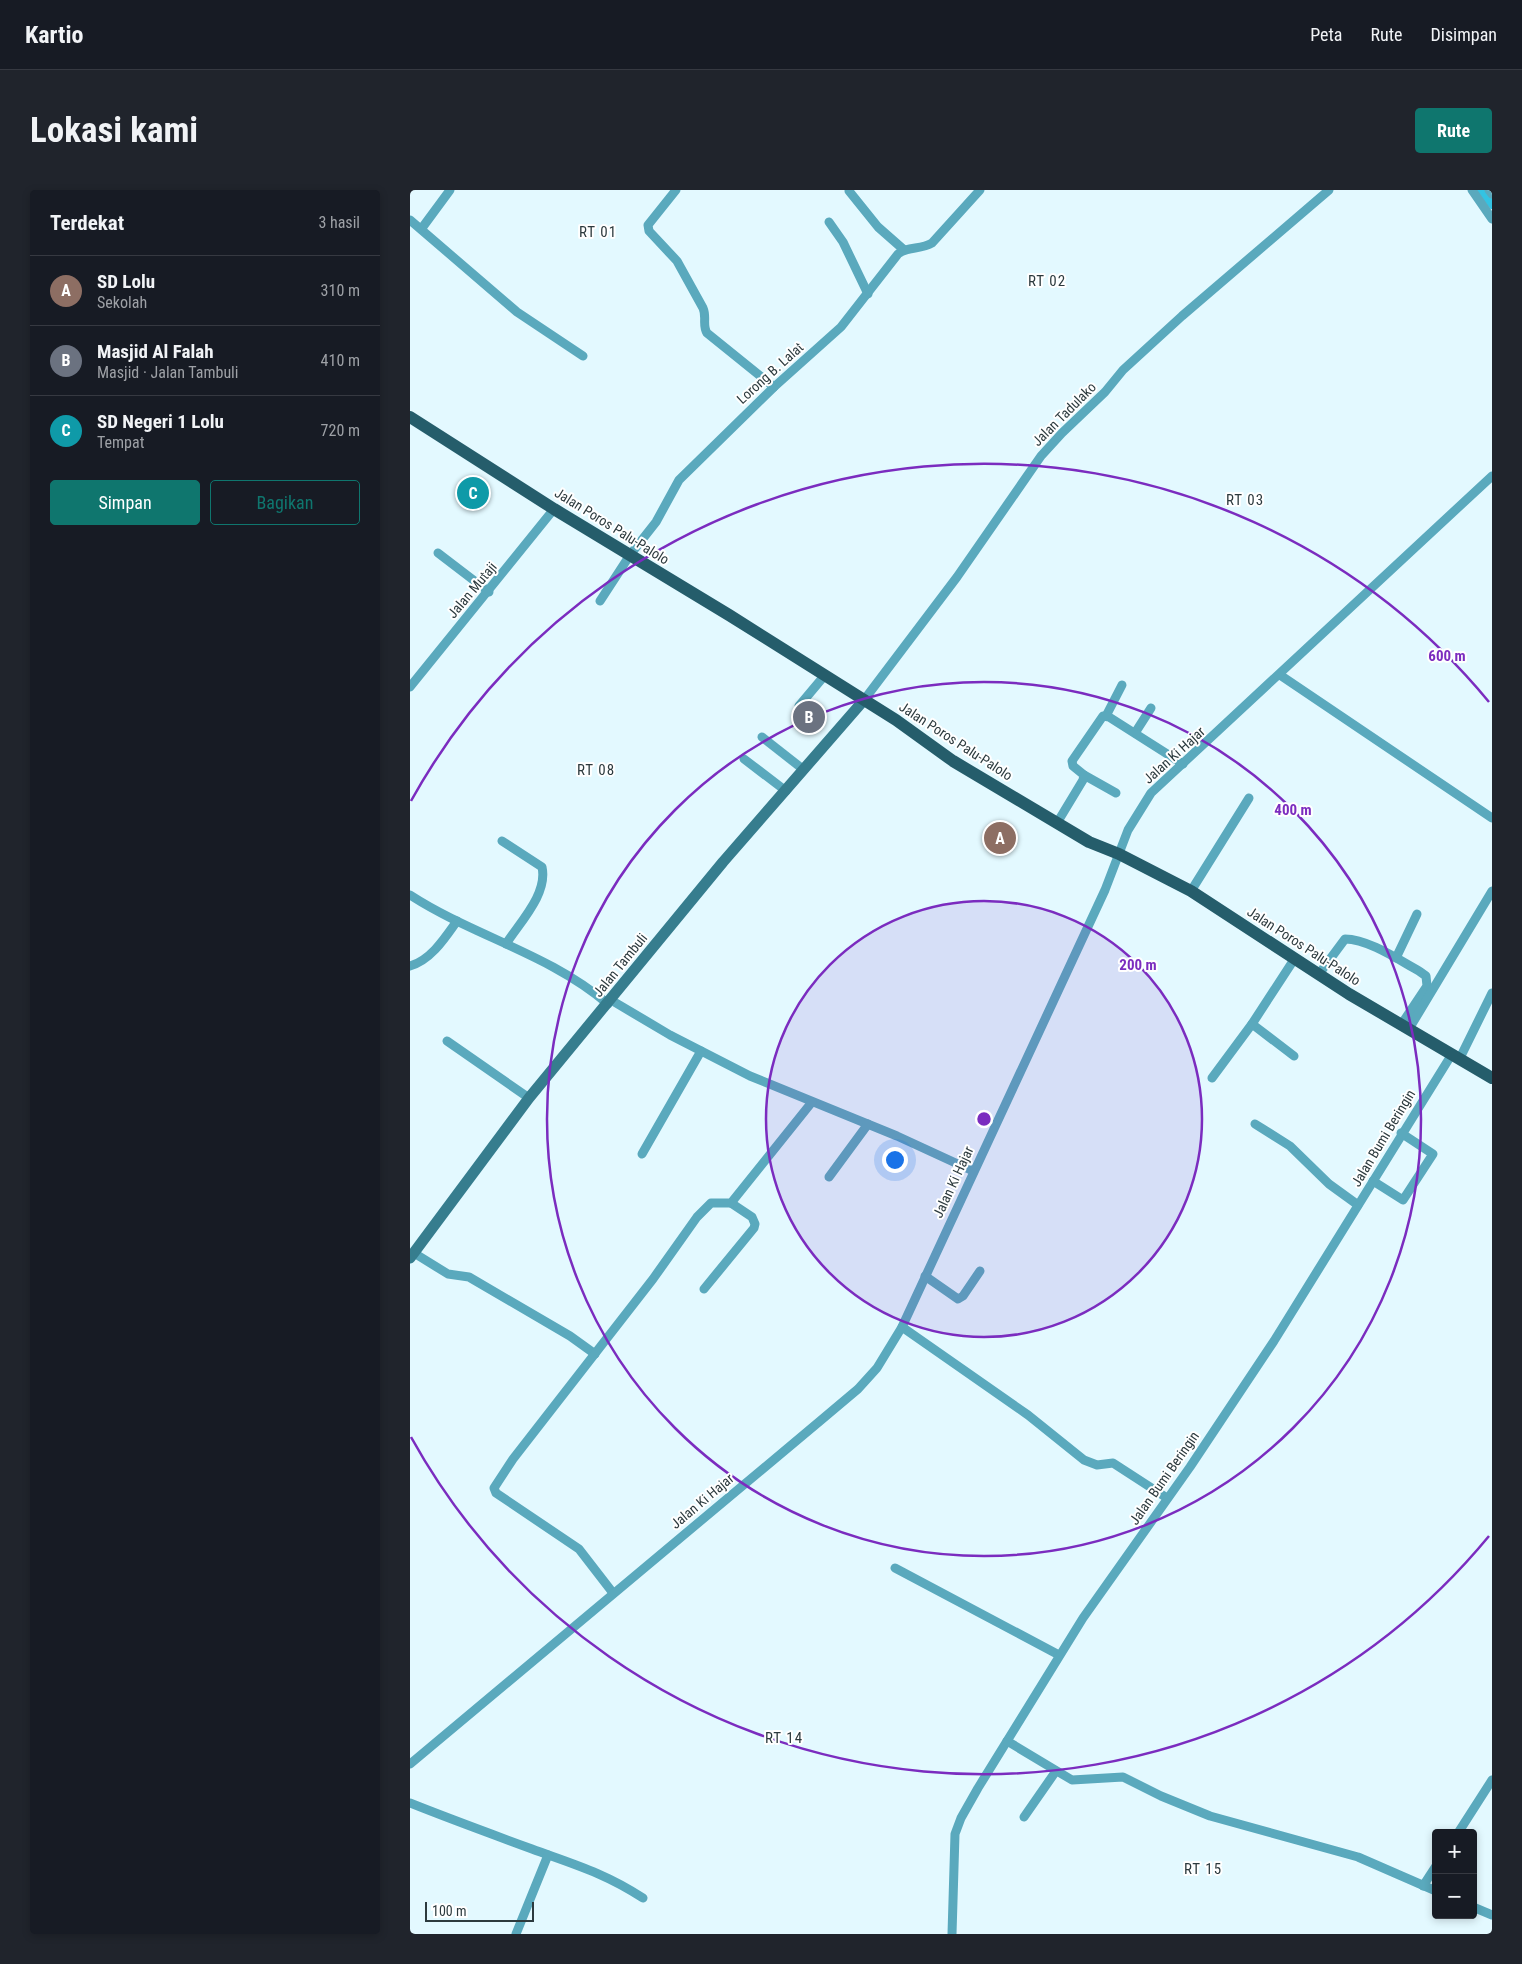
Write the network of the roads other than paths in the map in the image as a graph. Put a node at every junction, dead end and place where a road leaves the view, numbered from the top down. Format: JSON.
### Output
{"nodes":[{"id":1,"x":450,"y":190,"type":"edge"},
{"id":2,"x":676,"y":190,"type":"edge"},
{"id":3,"x":980,"y":190,"type":"edge"},
{"id":4,"x":1329,"y":190,"type":"edge"},
{"id":5,"x":1472,"y":190,"type":"edge"},
{"id":6,"x":1489,"y":190,"type":"edge"},
{"id":7,"x":848,"y":191,"type":"dead end"},
{"id":8,"x":1492,"y":194,"type":"edge"},
{"id":9,"x":1492,"y":219,"type":"edge"},
{"id":10,"x":410,"y":220,"type":"edge"},
{"id":11,"x":828,"y":222,"type":"dead end"},
{"id":12,"x":422,"y":228,"type":"junction"},
{"id":13,"x":903,"y":250,"type":"junction"},
{"id":14,"x":868,"y":294,"type":"junction"},
{"id":15,"x":583,"y":356,"type":"dead end"},
{"id":16,"x":774,"y":387,"type":"junction"},
{"id":17,"x":410,"y":417,"type":"edge"},
{"id":18,"x":1492,"y":476,"type":"edge"},
{"id":19,"x":554,"y":509,"type":"junction"},
{"id":20,"x":438,"y":553,"type":"dead end"},
{"id":21,"x":630,"y":555,"type":"junction"},
{"id":22,"x":489,"y":592,"type":"junction"},
{"id":23,"x":600,"y":601,"type":"dead end"},
{"id":24,"x":825,"y":675,"type":"junction"},
{"id":25,"x":1280,"y":675,"type":"junction"},
{"id":26,"x":1122,"y":685,"type":"dead end"},
{"id":27,"x":410,"y":687,"type":"edge"},
{"id":28,"x":864,"y":700,"type":"junction"},
{"id":29,"x":799,"y":706,"type":"dead end"},
{"id":30,"x":1151,"y":708,"type":"dead end"},
{"id":31,"x":1106,"y":716,"type":"junction"},
{"id":32,"x":1135,"y":733,"type":"junction"},
{"id":33,"x":762,"y":737,"type":"dead end"},
{"id":34,"x":744,"y":760,"type":"dead end"},
{"id":35,"x":1183,"y":764,"type":"junction"},
{"id":36,"x":804,"y":770,"type":"junction"},
{"id":37,"x":1084,"y":775,"type":"junction"},
{"id":38,"x":786,"y":791,"type":"junction"},
{"id":39,"x":1116,"y":793,"type":"dead end"},
{"id":40,"x":1249,"y":798,"type":"dead end"},
{"id":41,"x":1492,"y":818,"type":"edge"},
{"id":42,"x":1057,"y":823,"type":"junction"},
{"id":43,"x":502,"y":841,"type":"dead end"},
{"id":44,"x":1119,"y":854,"type":"junction"},
{"id":45,"x":1191,"y":891,"type":"junction"},
{"id":46,"x":1492,"y":891,"type":"edge"},
{"id":47,"x":410,"y":895,"type":"edge"},
{"id":48,"x":1417,"y":914,"type":"dead end"},
{"id":49,"x":457,"y":922,"type":"junction"},
{"id":50,"x":506,"y":944,"type":"junction"},
{"id":51,"x":1295,"y":958,"type":"junction"},
{"id":52,"x":1396,"y":958,"type":"junction"},
{"id":53,"x":410,"y":966,"type":"edge"},
{"id":54,"x":1319,"y":974,"type":"junction"},
{"id":55,"x":1492,"y":992,"type":"edge"},
{"id":56,"x":610,"y":1002,"type":"junction"},
{"id":57,"x":1252,"y":1024,"type":"junction"},
{"id":58,"x":1405,"y":1027,"type":"junction"},
{"id":59,"x":447,"y":1041,"type":"dead end"},
{"id":60,"x":701,"y":1051,"type":"junction"},
{"id":61,"x":1294,"y":1056,"type":"dead end"},
{"id":62,"x":1456,"y":1056,"type":"junction"},
{"id":63,"x":1212,"y":1078,"type":"dead end"},
{"id":64,"x":1492,"y":1078,"type":"edge"},
{"id":65,"x":529,"y":1098,"type":"junction"},
{"id":66,"x":812,"y":1102,"type":"junction"},
{"id":67,"x":868,"y":1124,"type":"junction"},
{"id":68,"x":1255,"y":1124,"type":"dead end"},
{"id":69,"x":1401,"y":1133,"type":"junction"},
{"id":70,"x":642,"y":1154,"type":"dead end"},
{"id":71,"x":973,"y":1171,"type":"junction"},
{"id":72,"x":829,"y":1177,"type":"dead end"},
{"id":73,"x":1373,"y":1181,"type":"junction"},
{"id":74,"x":731,"y":1203,"type":"junction"},
{"id":75,"x":1358,"y":1205,"type":"junction"},
{"id":76,"x":412,"y":1256,"type":"edge"},
{"id":77,"x":980,"y":1271,"type":"dead end"},
{"id":78,"x":925,"y":1276,"type":"junction"},
{"id":79,"x":704,"y":1289,"type":"dead end"},
{"id":80,"x":902,"y":1327,"type":"junction"},
{"id":81,"x":595,"y":1354,"type":"junction"},
{"id":82,"x":1168,"y":1498,"type":"junction"},
{"id":83,"x":895,"y":1568,"type":"dead end"},
{"id":84,"x":613,"y":1592,"type":"junction"},
{"id":85,"x":1059,"y":1655,"type":"junction"},
{"id":86,"x":1006,"y":1741,"type":"junction"},
{"id":87,"x":410,"y":1764,"type":"edge"},
{"id":88,"x":1056,"y":1771,"type":"junction"},
{"id":89,"x":1492,"y":1780,"type":"edge"},
{"id":90,"x":410,"y":1804,"type":"edge"},
{"id":91,"x":1024,"y":1817,"type":"dead end"},
{"id":92,"x":1461,"y":1829,"type":"edge"},
{"id":93,"x":548,"y":1855,"type":"junction"},
{"id":94,"x":1432,"y":1872,"type":"edge"},
{"id":95,"x":1423,"y":1886,"type":"junction"},
{"id":96,"x":1432,"y":1890,"type":"edge"},
{"id":97,"x":643,"y":1898,"type":"dead end"},
{"id":98,"x":1477,"y":1909,"type":"edge"},
{"id":99,"x":1492,"y":1915,"type":"edge"},
{"id":100,"x":516,"y":1934,"type":"edge"},
{"id":101,"x":952,"y":1934,"type":"edge"}],
"edges":[{"from":1,"to":12,"type":"street"},
{"from":2,"to":16,"type":"street"},
{"from":3,"to":13,"type":"street"},
{"from":4,"to":28,"type":"street","name":"Jalan Tadulako"},
{"from":5,"to":9,"type":"street"},
{"from":6,"to":8,"type":"street"},
{"from":7,"to":13,"type":"street"},
{"from":10,"to":12,"type":"street"},
{"from":11,"to":14,"type":"street"},
{"from":12,"to":15,"type":"street"},
{"from":13,"to":14,"type":"street","name":"Lorong B. Lalat"},
{"from":14,"to":16,"type":"street","name":"Lorong B. Lalat"},
{"from":16,"to":21,"type":"street","name":"Lorong B. Lalat"},
{"from":17,"to":19,"type":"main road","name":"Jalan Poros Palu-Palolo"},
{"from":18,"to":25,"type":"street","name":"Jalan Ki Hajar"},
{"from":19,"to":21,"type":"main road","name":"Jalan Poros Palu-Palolo"},
{"from":19,"to":22,"type":"street","name":"Jalan Mutaji"},
{"from":20,"to":22,"type":"street"},
{"from":21,"to":23,"type":"street","name":"Lorong B. Lalat"},
{"from":21,"to":24,"type":"main road","name":"Jalan Poros Palu-Palolo"},
{"from":22,"to":27,"type":"street","name":"Jalan Mutaji"},
{"from":24,"to":28,"type":"main road","name":"Jalan Poros Palu-Palolo"},
{"from":24,"to":29,"type":"street"},
{"from":25,"to":35,"type":"street","name":"Jalan Ki Hajar"},
{"from":25,"to":41,"type":"street"},
{"from":26,"to":31,"type":"street"},
{"from":28,"to":36,"type":"street","name":"Jalan Tambuli"},
{"from":28,"to":42,"type":"main road","name":"Jalan Poros Palu-Palolo"},
{"from":30,"to":32,"type":"street"},
{"from":31,"to":32,"type":"street"},
{"from":31,"to":37,"type":"street"},
{"from":32,"to":35,"type":"street"},
{"from":33,"to":36,"type":"street"},
{"from":34,"to":38,"type":"street"},
{"from":35,"to":44,"type":"street","name":"Jalan Ki Hajar"},
{"from":36,"to":38,"type":"street","name":"Jalan Tambuli"},
{"from":37,"to":39,"type":"street"},
{"from":37,"to":42,"type":"street"},
{"from":38,"to":56,"type":"street","name":"Jalan Tambuli"},
{"from":40,"to":45,"type":"street"},
{"from":42,"to":44,"type":"main road","name":"Jalan Poros Palu-Palolo"},
{"from":43,"to":50,"type":"street"},
{"from":44,"to":45,"type":"main road","name":"Jalan Poros Palu-Palolo"},
{"from":44,"to":71,"type":"street","name":"Jalan Ki Hajar"},
{"from":45,"to":51,"type":"main road","name":"Jalan Poros Palu-Palolo"},
{"from":46,"to":58,"type":"street"},
{"from":47,"to":49,"type":"street"},
{"from":48,"to":52,"type":"street"},
{"from":49,"to":50,"type":"street"},
{"from":49,"to":53,"type":"street"},
{"from":50,"to":56,"type":"street"},
{"from":51,"to":54,"type":"main road","name":"Jalan Poros Palu-Palolo"},
{"from":51,"to":57,"type":"street"},
{"from":52,"to":54,"type":"street"},
{"from":52,"to":58,"type":"street"},
{"from":54,"to":58,"type":"main road","name":"Jalan Poros Palu-Palolo"},
{"from":55,"to":62,"type":"street","name":"Jalan Bumi Beringin"},
{"from":56,"to":60,"type":"street"},
{"from":56,"to":65,"type":"street","name":"Jalan Tambuli"},
{"from":57,"to":61,"type":"street"},
{"from":57,"to":63,"type":"street"},
{"from":58,"to":62,"type":"main road","name":"Jalan Poros Palu-Palolo"},
{"from":59,"to":65,"type":"street"},
{"from":60,"to":66,"type":"street"},
{"from":60,"to":70,"type":"street"},
{"from":62,"to":64,"type":"main road","name":"Jalan Poros Palu-Palolo"},
{"from":62,"to":69,"type":"street","name":"Jalan Bumi Beringin"},
{"from":65,"to":76,"type":"street","name":"Jalan Tambuli"},
{"from":66,"to":67,"type":"street"},
{"from":66,"to":74,"type":"street"},
{"from":67,"to":71,"type":"street"},
{"from":67,"to":72,"type":"street"},
{"from":68,"to":75,"type":"street"},
{"from":69,"to":73,"type":"street","name":"Jalan Bumi Beringin"},
{"from":69,"to":73,"type":"street"},
{"from":71,"to":78,"type":"street","name":"Jalan Ki Hajar"},
{"from":73,"to":75,"type":"street","name":"Jalan Bumi Beringin"},
{"from":74,"to":79,"type":"street"},
{"from":74,"to":81,"type":"street"},
{"from":75,"to":82,"type":"street","name":"Jalan Bumi Beringin"},
{"from":76,"to":81,"type":"street"},
{"from":77,"to":78,"type":"street"},
{"from":78,"to":80,"type":"street","name":"Jalan Ki Hajar"},
{"from":80,"to":82,"type":"street"},
{"from":80,"to":84,"type":"street","name":"Jalan Ki Hajar"},
{"from":81,"to":84,"type":"street"},
{"from":82,"to":85,"type":"street","name":"Jalan Bumi Beringin"},
{"from":83,"to":85,"type":"street"},
{"from":84,"to":87,"type":"street","name":"Jalan Ki Hajar"},
{"from":85,"to":86,"type":"street","name":"Jalan Bumi Beringin"},
{"from":86,"to":88,"type":"street"},
{"from":86,"to":101,"type":"street","name":"Jalan Bumi Beringin"},
{"from":88,"to":91,"type":"street"},
{"from":88,"to":95,"type":"street"},
{"from":89,"to":92,"type":"street"},
{"from":90,"to":93,"type":"street"},
{"from":93,"to":97,"type":"street"},
{"from":93,"to":100,"type":"street"},
{"from":94,"to":95,"type":"street"},
{"from":95,"to":96,"type":"street"},
{"from":98,"to":99,"type":"street"}]}
